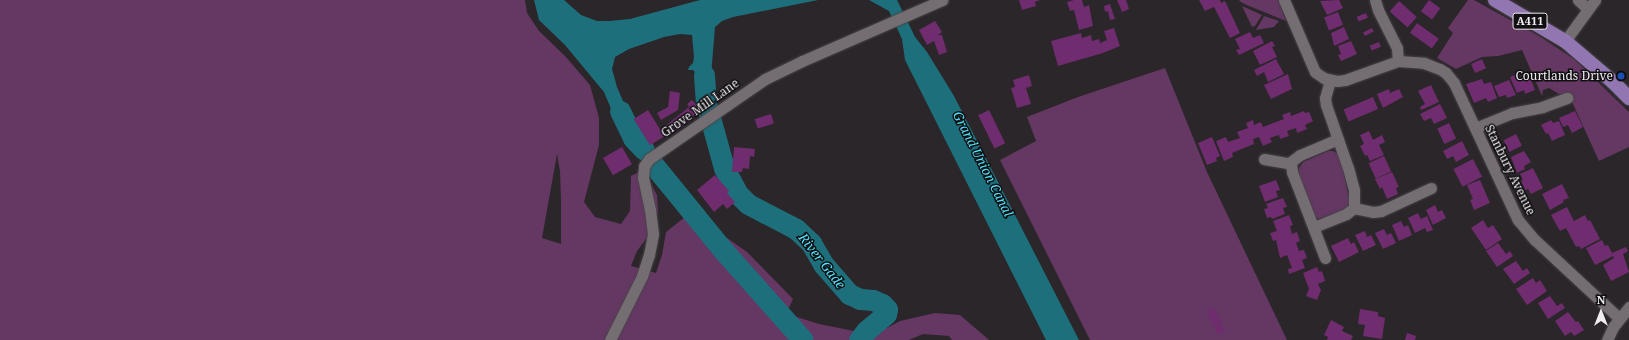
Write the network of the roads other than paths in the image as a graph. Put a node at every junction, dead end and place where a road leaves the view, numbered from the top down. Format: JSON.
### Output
{"nodes":[{"id":1,"x":942,"y":0,"type":"edge"},
{"id":2,"x":1284,"y":0,"type":"edge"},
{"id":3,"x":1375,"y":0,"type":"edge"},
{"id":4,"x":1495,"y":0,"type":"edge"},
{"id":5,"x":1578,"y":0,"type":"edge"},
{"id":6,"x":1592,"y":5,"type":"edge"},
{"id":7,"x":1565,"y":41,"type":"junction"},
{"id":8,"x":1398,"y":62,"type":"junction"},
{"id":9,"x":1330,"y":80,"type":"junction"},
{"id":10,"x":1567,"y":98,"type":"dead end"},
{"id":11,"x":1629,"y":98,"type":"edge"},
{"id":12,"x":1475,"y":128,"type":"junction"},
{"id":13,"x":1338,"y":139,"type":"junction"},
{"id":14,"x":1264,"y":159,"type":"dead end"},
{"id":15,"x":1291,"y":164,"type":"junction"},
{"id":16,"x":1431,"y":188,"type":"dead end"},
{"id":17,"x":1354,"y":208,"type":"junction"},
{"id":18,"x":1314,"y":227,"type":"junction"},
{"id":19,"x":1326,"y":258,"type":"dead end"},
{"id":20,"x":1629,"y":307,"type":"edge"},
{"id":21,"x":1619,"y":318,"type":"junction"},
{"id":22,"x":610,"y":340,"type":"edge"},
{"id":23,"x":1607,"y":340,"type":"edge"}],
"edges":[{"from":1,"to":22,"type":"street","name":"Grove Mill Lane"},
{"from":2,"to":9,"type":"street"},
{"from":3,"to":8,"type":"street"},
{"from":4,"to":7,"type":"main road","number":"A411"},
{"from":5,"to":6,"type":"street"},
{"from":6,"to":7,"type":"street"},
{"from":7,"to":11,"type":"main road","number":"A411"},
{"from":8,"to":9,"type":"street","name":"Stanbury Avenue"},
{"from":8,"to":12,"type":"street","name":"Stanbury Avenue"},
{"from":9,"to":13,"type":"street"},
{"from":10,"to":12,"type":"street"},
{"from":12,"to":21,"type":"street","name":"Stanbury Avenue"},
{"from":13,"to":15,"type":"street"},
{"from":13,"to":17,"type":"street"},
{"from":14,"to":15,"type":"street"},
{"from":15,"to":18,"type":"street"},
{"from":16,"to":17,"type":"street"},
{"from":17,"to":18,"type":"street"},
{"from":18,"to":19,"type":"street"},
{"from":20,"to":21,"type":"street"},
{"from":21,"to":23,"type":"street"}]}
